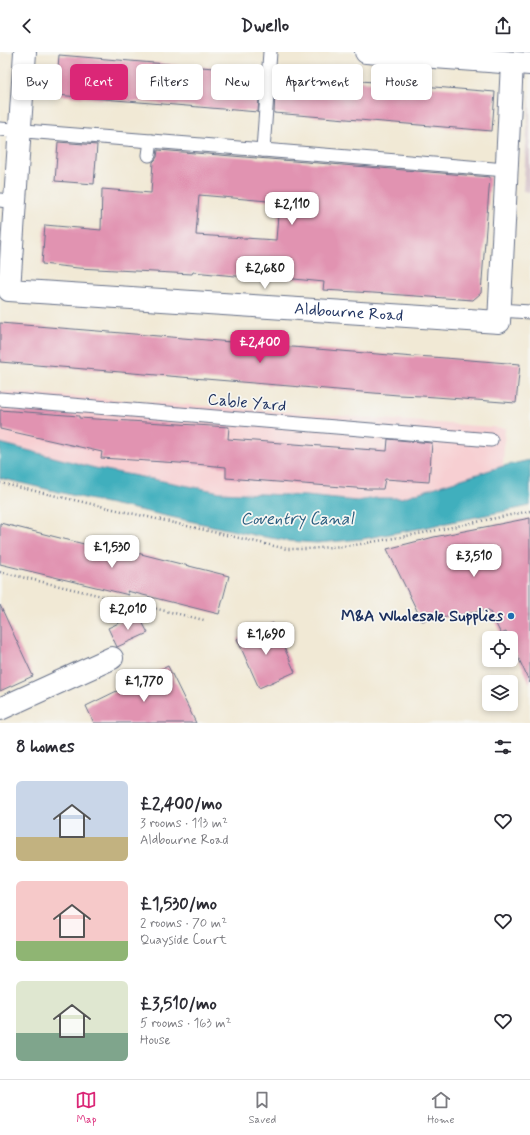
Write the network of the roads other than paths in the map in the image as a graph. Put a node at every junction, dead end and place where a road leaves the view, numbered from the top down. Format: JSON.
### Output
{"nodes":[{"id":1,"x":25,"y":52,"type":"edge"},
{"id":2,"x":270,"y":52,"type":"edge"},
{"id":3,"x":366,"y":52,"type":"edge"},
{"id":4,"x":370,"y":52,"type":"edge"},
{"id":5,"x":521,"y":63,"type":"edge"},
{"id":6,"x":10,"y":130,"type":"edge"},
{"id":7,"x":151,"y":141,"type":"junction"},
{"id":8,"x":264,"y":150,"type":"junction"},
{"id":9,"x":149,"y":155,"type":"dead end"},
{"id":10,"x":506,"y":170,"type":"junction"},
{"id":11,"x":8,"y":201,"type":"edge"},
{"id":12,"x":499,"y":310,"type":"junction"},
{"id":13,"x":530,"y":312,"type":"edge"},
{"id":14,"x":0,"y":399,"type":"edge"},
{"id":15,"x":491,"y":440,"type":"dead end"},
{"id":16,"x":112,"y":658,"type":"dead end"},
{"id":17,"x":0,"y":709,"type":"edge"}],
"edges":[{"from":1,"to":6,"type":"street","name":"Aldbourne Road"},
{"from":2,"to":8,"type":"lane"},
{"from":3,"to":4,"type":"street"},
{"from":4,"to":5,"type":"street"},
{"from":5,"to":10,"type":"street"},
{"from":6,"to":7,"type":"lane"},
{"from":6,"to":11,"type":"street","name":"Aldbourne Road"},
{"from":7,"to":8,"type":"lane"},
{"from":7,"to":9,"type":"lane"},
{"from":8,"to":10,"type":"lane"},
{"from":10,"to":12,"type":"street"},
{"from":11,"to":12,"type":"street","name":"Aldbourne Road"},
{"from":12,"to":13,"type":"lane"},
{"from":14,"to":15,"type":"lane","name":"Cable Yard"},
{"from":16,"to":17,"type":"street"}]}
